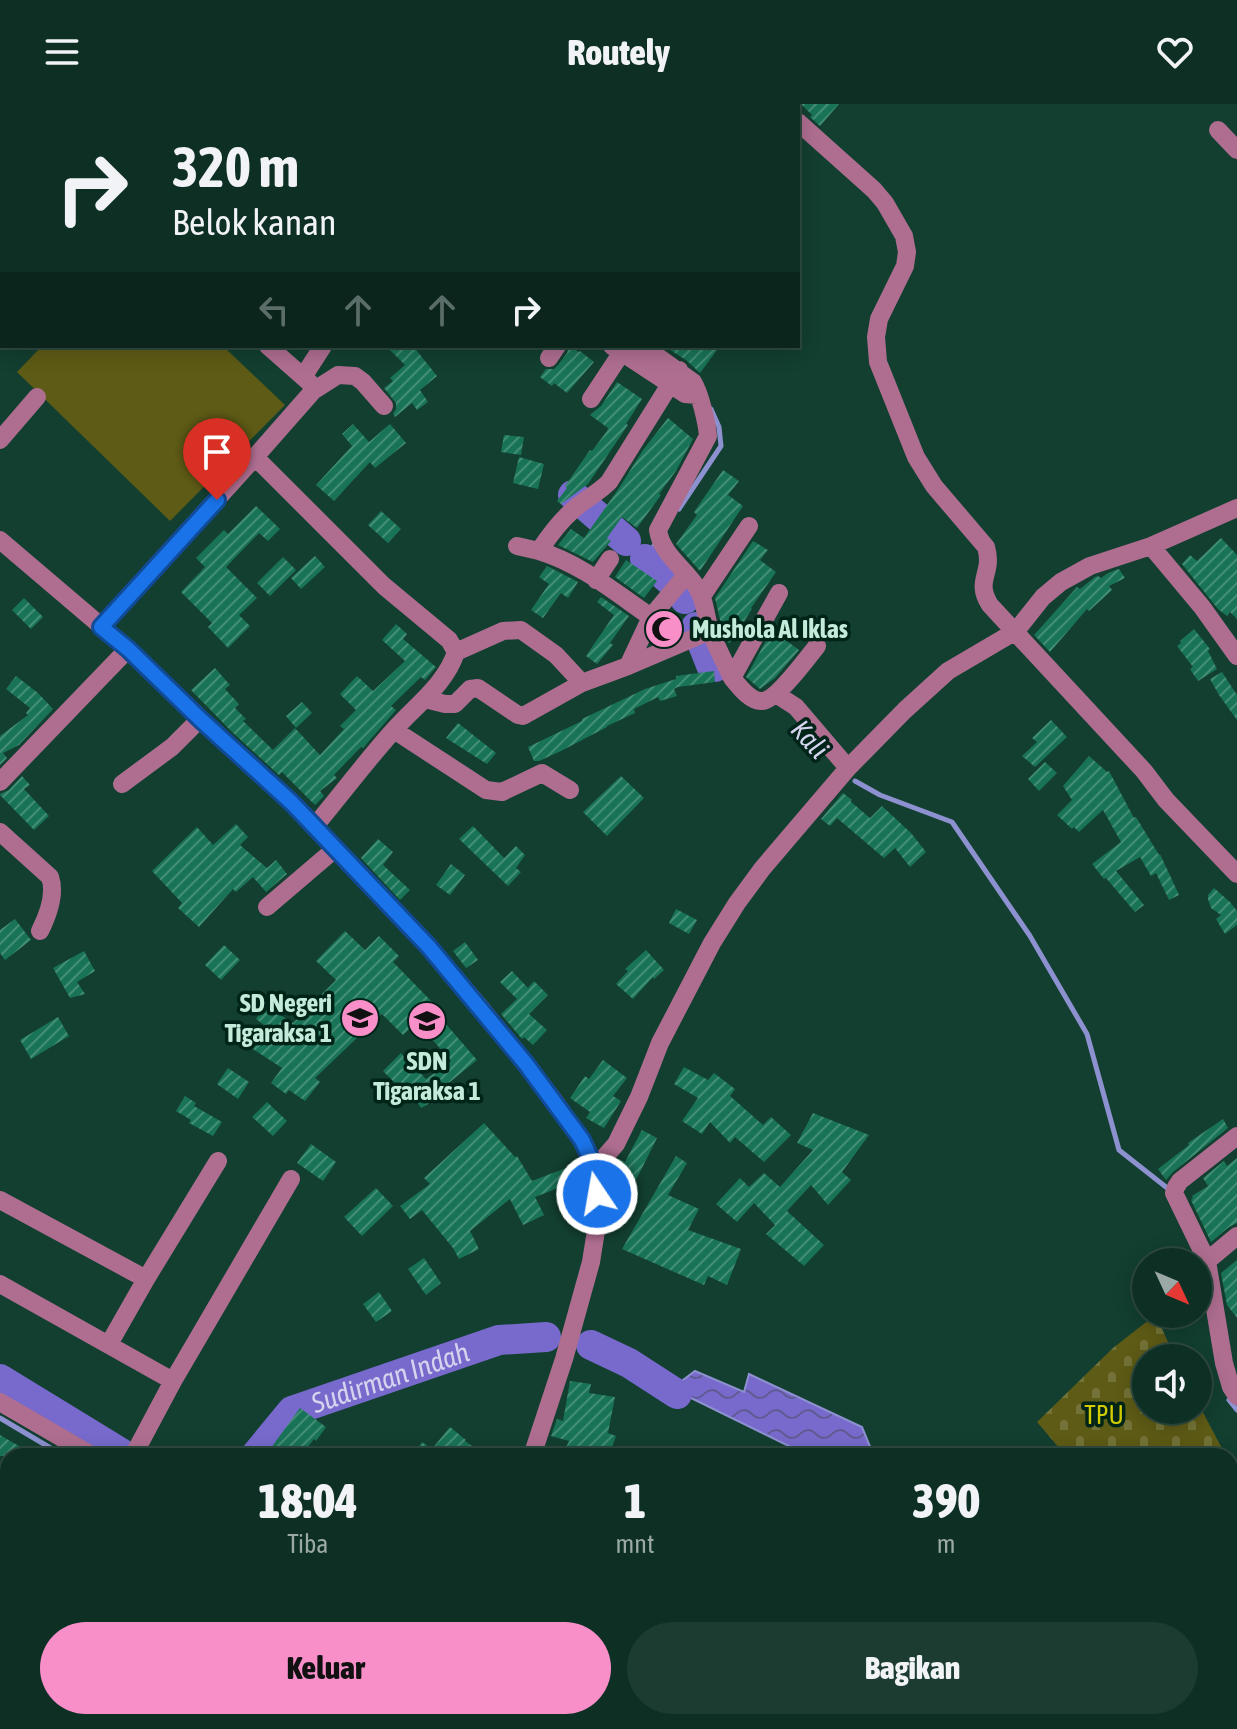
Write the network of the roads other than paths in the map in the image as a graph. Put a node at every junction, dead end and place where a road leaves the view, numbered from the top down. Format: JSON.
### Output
{"nodes":[{"id":1,"x":800,"y":124,"type":"edge"},
{"id":2,"x":1218,"y":130,"type":"dead end"},
{"id":3,"x":1237,"y":150,"type":"edge"},
{"id":4,"x":270,"y":348,"type":"edge"},
{"id":5,"x":322,"y":348,"type":"edge"},
{"id":6,"x":620,"y":348,"type":"edge"},
{"id":7,"x":645,"y":348,"type":"edge"},
{"id":8,"x":674,"y":377,"type":"junction"},
{"id":9,"x":308,"y":384,"type":"junction"},
{"id":10,"x":37,"y":397,"type":"dead end"},
{"id":11,"x":591,"y":399,"type":"dead end"},
{"id":12,"x":384,"y":406,"type":"dead end"},
{"id":13,"x":0,"y":440,"type":"edge"},
{"id":14,"x":255,"y":457,"type":"junction"},
{"id":15,"x":1234,"y":514,"type":"edge"},
{"id":16,"x":749,"y":526,"type":"dead end"},
{"id":17,"x":0,"y":540,"type":"edge"},
{"id":18,"x":517,"y":546,"type":"dead end"},
{"id":19,"x":1151,"y":546,"type":"junction"},
{"id":20,"x":539,"y":551,"type":"junction"},
{"id":21,"x":610,"y":559,"type":"dead end"},
{"id":22,"x":686,"y":575,"type":"junction"},
{"id":23,"x":596,"y":580,"type":"junction"},
{"id":24,"x":779,"y":593,"type":"dead end"},
{"id":25,"x":702,"y":596,"type":"junction"},
{"id":26,"x":1202,"y":607,"type":"junction"},
{"id":27,"x":651,"y":617,"type":"junction"},
{"id":28,"x":101,"y":627,"type":"junction"},
{"id":29,"x":710,"y":631,"type":"junction"},
{"id":30,"x":1016,"y":631,"type":"junction"},
{"id":31,"x":1237,"y":636,"type":"edge"},
{"id":32,"x":817,"y":646,"type":"dead end"},
{"id":33,"x":128,"y":649,"type":"junction"},
{"id":34,"x":456,"y":652,"type":"junction"},
{"id":35,"x":1237,"y":656,"type":"edge"},
{"id":36,"x":628,"y":666,"type":"junction"},
{"id":37,"x":732,"y":678,"type":"junction"},
{"id":38,"x":582,"y":683,"type":"junction"},
{"id":39,"x":776,"y":694,"type":"junction"},
{"id":40,"x":425,"y":699,"type":"junction"},
{"id":41,"x":200,"y":719,"type":"junction"},
{"id":42,"x":394,"y":730,"type":"junction"},
{"id":43,"x":848,"y":768,"type":"junction"},
{"id":44,"x":0,"y":782,"type":"edge"},
{"id":45,"x":122,"y":784,"type":"dead end"},
{"id":46,"x":570,"y":790,"type":"dead end"},
{"id":47,"x":314,"y":827,"type":"junction"},
{"id":48,"x":0,"y":832,"type":"edge"},
{"id":49,"x":335,"y":849,"type":"junction"},
{"id":50,"x":1237,"y":874,"type":"edge"},
{"id":51,"x":267,"y":907,"type":"dead end"},
{"id":52,"x":40,"y":931,"type":"dead end"},
{"id":53,"x":1237,"y":1136,"type":"edge"},
{"id":54,"x":218,"y":1161,"type":"dead end"},
{"id":55,"x":595,"y":1168,"type":"junction"},
{"id":56,"x":291,"y":1179,"type":"dead end"},
{"id":57,"x":0,"y":1200,"type":"edge"},
{"id":58,"x":1237,"y":1236,"type":"edge"},
{"id":59,"x":1201,"y":1248,"type":"edge"},
{"id":60,"x":1212,"y":1257,"type":"edge"},
{"id":61,"x":146,"y":1279,"type":"junction"},
{"id":62,"x":0,"y":1284,"type":"edge"},
{"id":63,"x":1212,"y":1290,"type":"edge"},
{"id":64,"x":1237,"y":1330,"type":"edge"},
{"id":65,"x":1221,"y":1343,"type":"junction"},
{"id":66,"x":109,"y":1344,"type":"junction"},
{"id":67,"x":173,"y":1381,"type":"junction"},
{"id":68,"x":1237,"y":1396,"type":"edge"},
{"id":69,"x":0,"y":1402,"type":"edge"},
{"id":70,"x":79,"y":1448,"type":"edge"},
{"id":71,"x":137,"y":1448,"type":"edge"},
{"id":72,"x":535,"y":1448,"type":"edge"}],
"edges":[{"from":1,"to":30,"type":"street"},
{"from":2,"to":3,"type":"street"},
{"from":4,"to":9,"type":"street"},
{"from":5,"to":9,"type":"street"},
{"from":6,"to":8,"type":"street"},
{"from":6,"to":11,"type":"street"},
{"from":7,"to":8,"type":"street"},
{"from":8,"to":20,"type":"street"},
{"from":8,"to":22,"type":"street"},
{"from":9,"to":12,"type":"street"},
{"from":9,"to":14,"type":"street"},
{"from":10,"to":13,"type":"street"},
{"from":14,"to":28,"type":"street"},
{"from":14,"to":34,"type":"street"},
{"from":15,"to":19,"type":"street"},
{"from":16,"to":25,"type":"street"},
{"from":17,"to":28,"type":"street"},
{"from":18,"to":20,"type":"street"},
{"from":19,"to":26,"type":"street"},
{"from":19,"to":30,"type":"street"},
{"from":20,"to":23,"type":"street"},
{"from":21,"to":23,"type":"street"},
{"from":22,"to":25,"type":"street"},
{"from":22,"to":27,"type":"street"},
{"from":23,"to":27,"type":"street"},
{"from":24,"to":37,"type":"street"},
{"from":25,"to":29,"type":"street"},
{"from":26,"to":31,"type":"street"},
{"from":26,"to":35,"type":"street"},
{"from":27,"to":36,"type":"street"},
{"from":28,"to":33,"type":"street"},
{"from":29,"to":36,"type":"street"},
{"from":29,"to":37,"type":"street"},
{"from":30,"to":43,"type":"street"},
{"from":30,"to":50,"type":"street"},
{"from":32,"to":39,"type":"street"},
{"from":33,"to":41,"type":"street"},
{"from":33,"to":44,"type":"street"},
{"from":34,"to":38,"type":"street"},
{"from":34,"to":40,"type":"street"},
{"from":36,"to":38,"type":"street"},
{"from":37,"to":39,"type":"street"},
{"from":38,"to":40,"type":"street"},
{"from":39,"to":43,"type":"street"},
{"from":40,"to":42,"type":"street"},
{"from":41,"to":45,"type":"street"},
{"from":41,"to":47,"type":"street"},
{"from":42,"to":46,"type":"street"},
{"from":42,"to":47,"type":"street"},
{"from":43,"to":55,"type":"street"},
{"from":47,"to":49,"type":"street"},
{"from":48,"to":52,"type":"street"},
{"from":49,"to":51,"type":"street"},
{"from":49,"to":55,"type":"street"},
{"from":53,"to":59,"type":"street"},
{"from":54,"to":61,"type":"street"},
{"from":55,"to":72,"type":"street"},
{"from":56,"to":67,"type":"street"},
{"from":57,"to":61,"type":"street"},
{"from":58,"to":60,"type":"street"},
{"from":61,"to":66,"type":"street"},
{"from":62,"to":66,"type":"street"},
{"from":63,"to":65,"type":"street"},
{"from":64,"to":65,"type":"street"},
{"from":65,"to":68,"type":"street"},
{"from":66,"to":67,"type":"street"},
{"from":67,"to":71,"type":"street"},
{"from":69,"to":70,"type":"street"}]}
